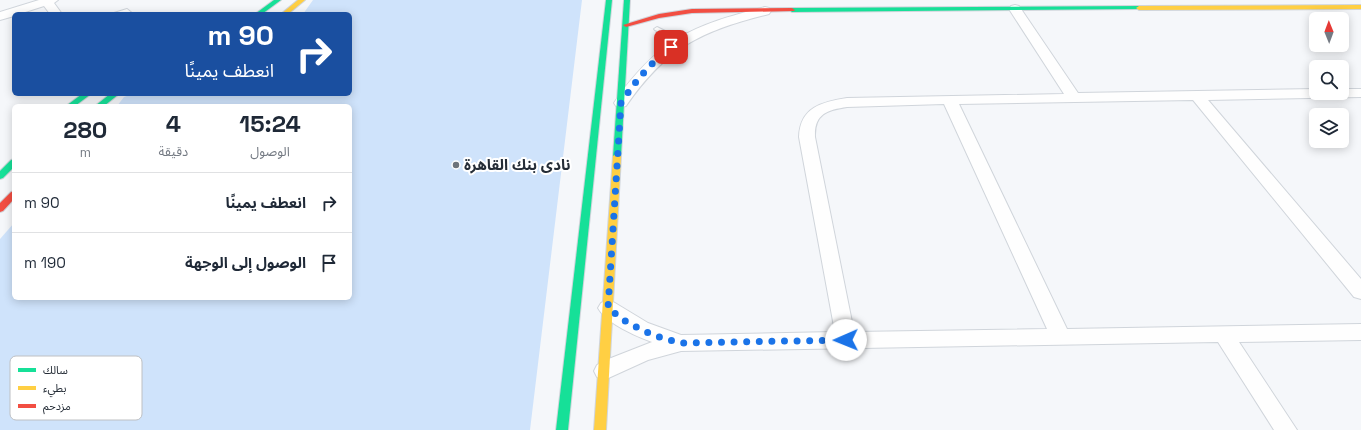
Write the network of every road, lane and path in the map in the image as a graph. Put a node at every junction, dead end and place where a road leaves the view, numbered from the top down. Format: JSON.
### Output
{"nodes":[{"id":1,"x":278,"y":0,"type":"edge"},
{"id":2,"x":302,"y":0,"type":"edge"},
{"id":3,"x":609,"y":0,"type":"edge"},
{"id":4,"x":627,"y":0,"type":"edge"},
{"id":5,"x":48,"y":1,"type":"edge"},
{"id":6,"x":1361,"y":7,"type":"edge"},
{"id":7,"x":1015,"y":9,"type":"junction"},
{"id":8,"x":767,"y":10,"type":"junction"},
{"id":9,"x":12,"y":12,"type":"edge"},
{"id":10,"x":13,"y":12,"type":"edge"},
{"id":11,"x":55,"y":12,"type":"edge"},
{"id":12,"x":261,"y":12,"type":"edge"},
{"id":13,"x":287,"y":12,"type":"edge"},
{"id":14,"x":0,"y":16,"type":"edge"},
{"id":15,"x":626,"y":25,"type":"junction"},
{"id":16,"x":657,"y":29,"type":"dead end"},
{"id":17,"x":682,"y":41,"type":"junction"},
{"id":18,"x":1354,"y":93,"type":"edge"},
{"id":19,"x":1196,"y":95,"type":"junction"},
{"id":20,"x":84,"y":96,"type":"edge"},
{"id":21,"x":112,"y":96,"type":"edge"},
{"id":22,"x":1073,"y":97,"type":"junction"},
{"id":23,"x":949,"y":99,"type":"junction"},
{"id":24,"x":621,"y":103,"type":"junction"},
{"id":25,"x":73,"y":104,"type":"edge"},
{"id":26,"x":102,"y":104,"type":"edge"},
{"id":27,"x":1361,"y":105,"type":"edge"},
{"id":28,"x":12,"y":164,"type":"edge"},
{"id":29,"x":0,"y":176,"type":"edge"},
{"id":30,"x":12,"y":196,"type":"edge"},
{"id":31,"x":0,"y":209,"type":"edge"},
{"id":32,"x":1361,"y":292,"type":"edge"},
{"id":33,"x":608,"y":308,"type":"junction"},
{"id":34,"x":1361,"y":332,"type":"edge"},
{"id":35,"x":1223,"y":334,"type":"junction"},
{"id":36,"x":1061,"y":337,"type":"junction"},
{"id":37,"x":846,"y":340,"type":"junction"},
{"id":38,"x":680,"y":343,"type":"junction"},
{"id":39,"x":604,"y":371,"type":"junction"},
{"id":40,"x":562,"y":430,"type":"edge"},
{"id":41,"x":600,"y":430,"type":"edge"},
{"id":42,"x":1286,"y":430,"type":"edge"}],
"edges":[{"from":1,"to":12,"type":"street"},
{"from":2,"to":13,"type":"street"},
{"from":3,"to":40,"type":"street"},
{"from":4,"to":15,"type":"street"},
{"from":5,"to":10,"type":"street"},
{"from":5,"to":11,"type":"street"},
{"from":6,"to":7,"type":"street"},
{"from":7,"to":8,"type":"street"},
{"from":7,"to":22,"type":"street"},
{"from":8,"to":15,"type":"street"},
{"from":8,"to":17,"type":"street"},
{"from":9,"to":14,"type":"street"},
{"from":15,"to":24,"type":"street"},
{"from":16,"to":17,"type":"lane"},
{"from":17,"to":24,"type":"street"},
{"from":18,"to":19,"type":"street"},
{"from":18,"to":27,"type":"street"},
{"from":19,"to":22,"type":"street"},
{"from":19,"to":32,"type":"street"},
{"from":20,"to":25,"type":"street"},
{"from":21,"to":26,"type":"street"},
{"from":22,"to":23,"type":"street"},
{"from":23,"to":36,"type":"street"},
{"from":23,"to":37,"type":"street"},
{"from":24,"to":33,"type":"street"},
{"from":28,"to":29,"type":"street"},
{"from":30,"to":31,"type":"street"},
{"from":33,"to":38,"type":"street"},
{"from":33,"to":39,"type":"street"},
{"from":34,"to":35,"type":"street"},
{"from":35,"to":36,"type":"street"},
{"from":35,"to":42,"type":"street"},
{"from":36,"to":37,"type":"street"},
{"from":37,"to":38,"type":"street"},
{"from":38,"to":39,"type":"street"},
{"from":39,"to":41,"type":"street"}]}
